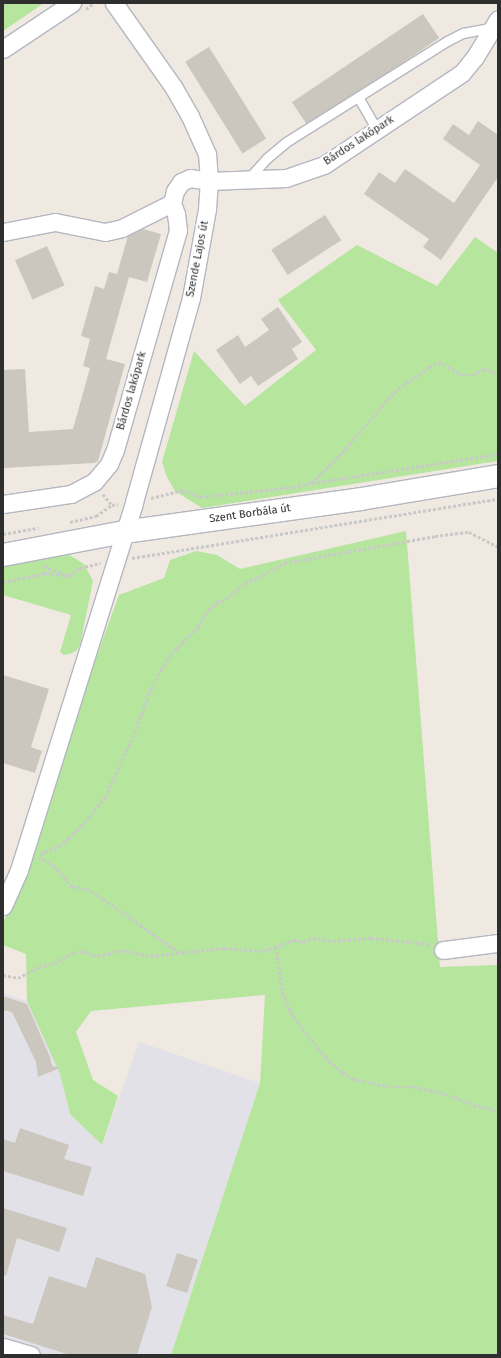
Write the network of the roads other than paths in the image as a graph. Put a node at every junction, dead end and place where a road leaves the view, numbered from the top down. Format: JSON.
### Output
{"nodes":[{"id":1,"x":72,"y":3,"type":"edge"},
{"id":2,"x":114,"y":3,"type":"edge"},
{"id":3,"x":496,"y":23,"type":"edge"},
{"id":4,"x":3,"y":49,"type":"edge"},
{"id":5,"x":358,"y":97,"type":"junction"},
{"id":6,"x":377,"y":130,"type":"junction"},
{"id":7,"x":209,"y":181,"type":"junction"},
{"id":8,"x":247,"y":181,"type":"junction"},
{"id":9,"x":172,"y":203,"type":"junction"},
{"id":10,"x":3,"y":232,"type":"edge"},
{"id":11,"x":498,"y":476,"type":"edge"},
{"id":12,"x":3,"y":504,"type":"edge"},
{"id":13,"x":124,"y":532,"type":"junction"},
{"id":14,"x":3,"y":554,"type":"edge"},
{"id":15,"x":3,"y":906,"type":"edge"},
{"id":16,"x":498,"y":943,"type":"edge"},
{"id":17,"x":443,"y":950,"type":"road end"},
{"id":18,"x":3,"y":1346,"type":"edge"},
{"id":19,"x":27,"y":1355,"type":"edge"}],
"edges":[{"from":1,"to":4,"type":"street"},
{"from":2,"to":7,"type":"street","name":"Szende Lajos út"},
{"from":3,"to":5,"type":"lane"},
{"from":3,"to":6,"type":"street","name":"Bárdos lakópark"},
{"from":5,"to":6,"type":"lane"},
{"from":5,"to":8,"type":"lane"},
{"from":6,"to":8,"type":"street","name":"Bárdos lakópark"},
{"from":7,"to":8,"type":"street","name":"Bárdos lakópark"},
{"from":7,"to":9,"type":"street","name":"Bárdos lakópark"},
{"from":7,"to":13,"type":"street","name":"Szende Lajos út"},
{"from":9,"to":10,"type":"street"},
{"from":9,"to":12,"type":"street","name":"Bárdos lakópark"},
{"from":11,"to":13,"type":"street","name":"Szent Borbála út"},
{"from":13,"to":14,"type":"street","name":"Szent Borbála út"},
{"from":13,"to":15,"type":"street","name":"Szende Lajos út"},
{"from":16,"to":17,"type":"street"},
{"from":18,"to":19,"type":"street"}]}
